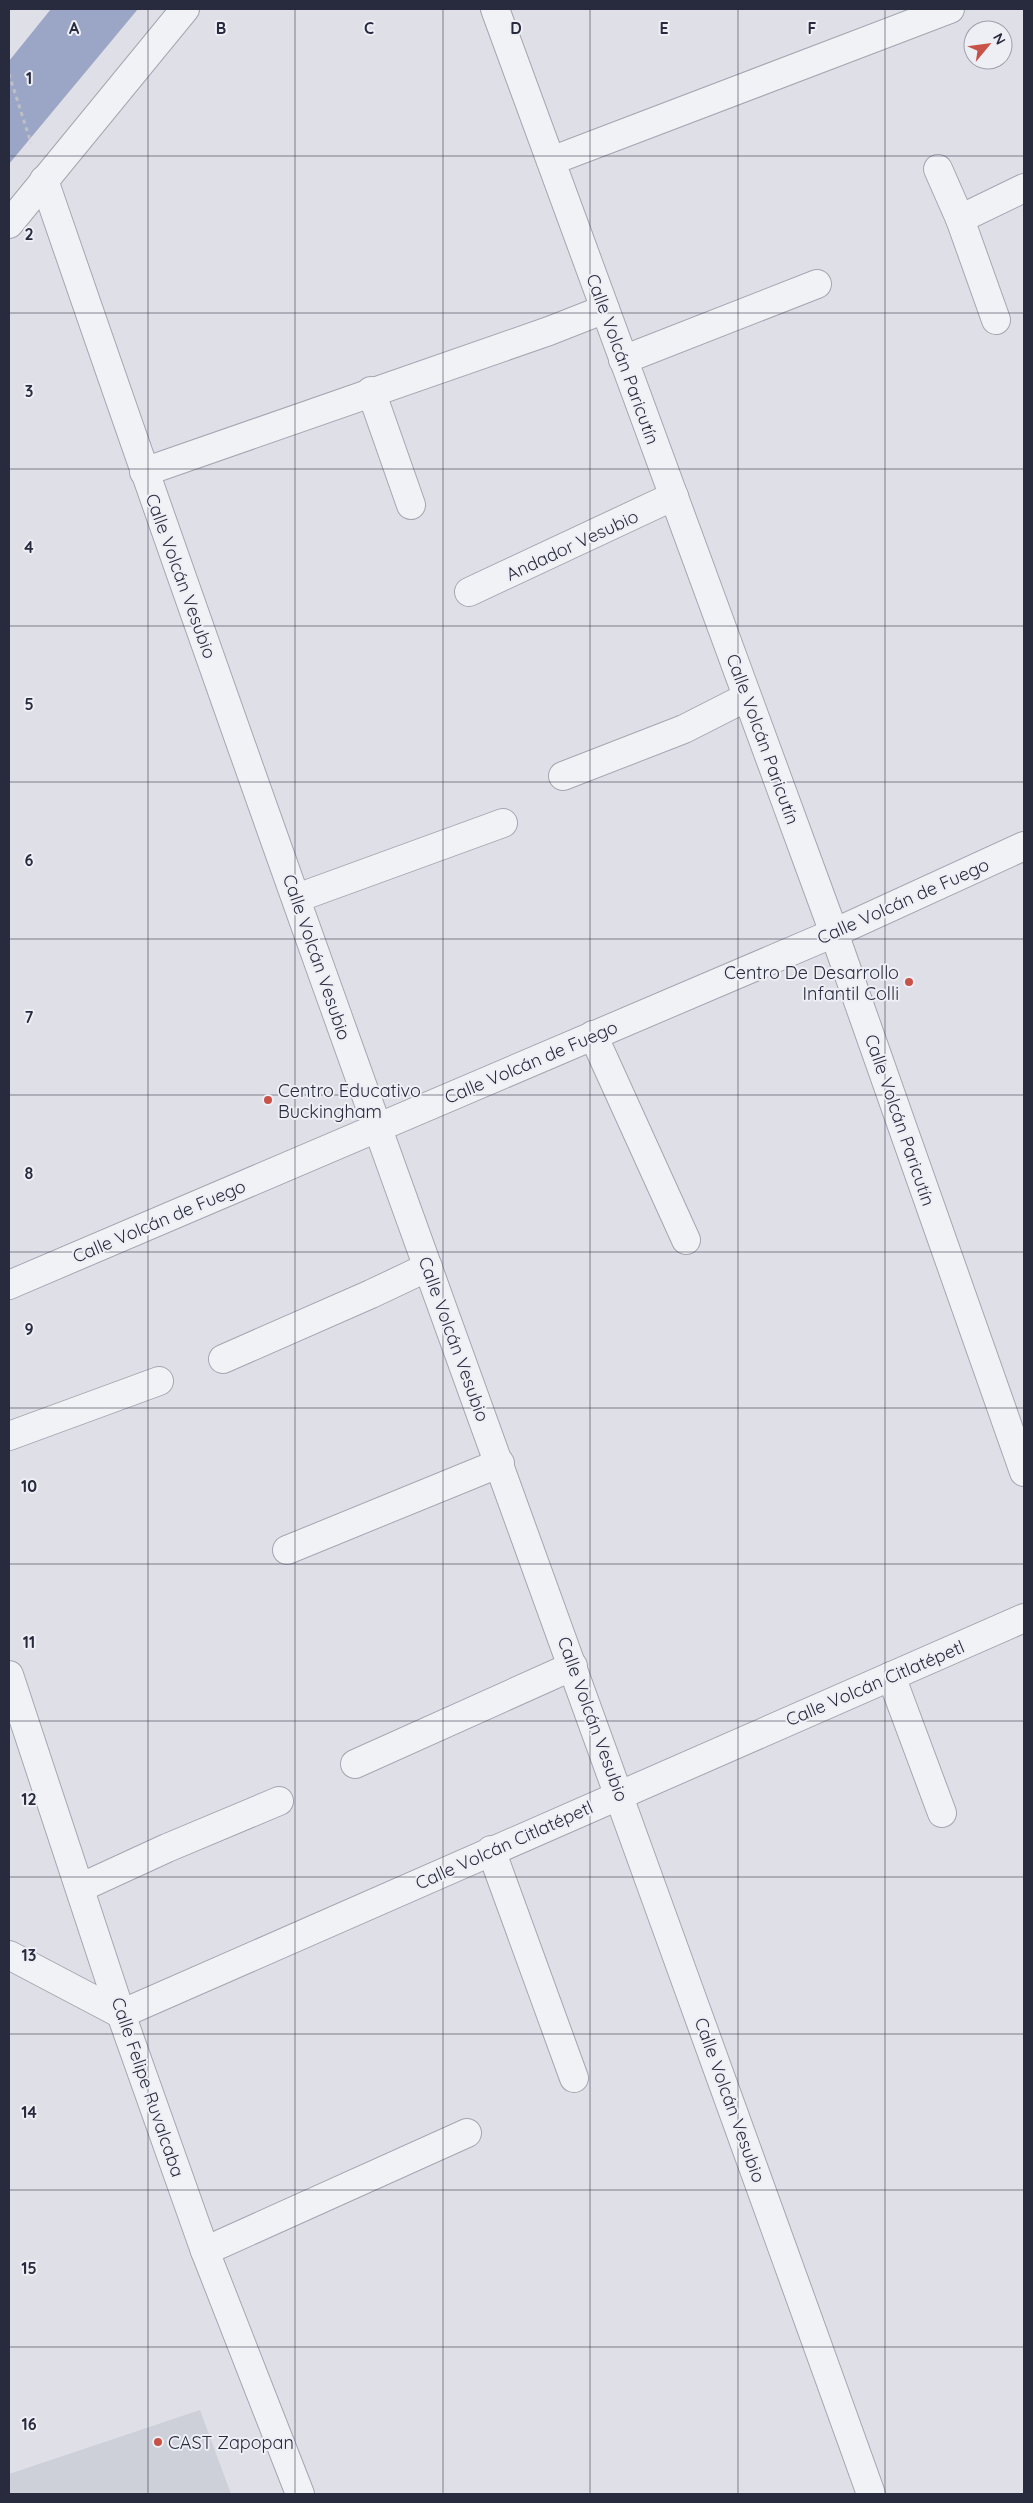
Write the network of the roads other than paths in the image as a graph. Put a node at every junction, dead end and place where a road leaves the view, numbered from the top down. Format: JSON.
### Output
{"nodes":[{"id":1,"x":185,"y":9,"type":"edge"},
{"id":2,"x":496,"y":9,"type":"edge"},
{"id":3,"x":950,"y":9,"type":"edge"},
{"id":4,"x":551,"y":161,"type":"junction"},
{"id":5,"x":938,"y":169,"type":"dead end"},
{"id":6,"x":44,"y":180,"type":"junction"},
{"id":7,"x":1024,"y":188,"type":"edge"},
{"id":8,"x":960,"y":219,"type":"junction"},
{"id":9,"x":9,"y":224,"type":"edge"},
{"id":10,"x":817,"y":284,"type":"dead end"},
{"id":11,"x":605,"y":309,"type":"junction"},
{"id":12,"x":996,"y":320,"type":"dead end"},
{"id":13,"x":623,"y":360,"type":"junction"},
{"id":14,"x":371,"y":391,"type":"junction"},
{"id":15,"x":144,"y":472,"type":"junction"},
{"id":16,"x":674,"y":496,"type":"junction"},
{"id":17,"x":411,"y":506,"type":"dead end"},
{"id":18,"x":470,"y":592,"type":"dead end"},
{"id":19,"x":747,"y":697,"type":"junction"},
{"id":20,"x":563,"y":776,"type":"dead end"},
{"id":21,"x":503,"y":823,"type":"dead end"},
{"id":22,"x":1024,"y":846,"type":"edge"},
{"id":23,"x":297,"y":898,"type":"junction"},
{"id":24,"x":834,"y":933,"type":"junction"},
{"id":25,"x":593,"y":1035,"type":"junction"},
{"id":26,"x":377,"y":1128,"type":"junction"},
{"id":27,"x":686,"y":1240,"type":"dead end"},
{"id":28,"x":428,"y":1267,"type":"junction"},
{"id":29,"x":9,"y":1285,"type":"edge"},
{"id":30,"x":223,"y":1359,"type":"dead end"},
{"id":31,"x":159,"y":1381,"type":"dead end"},
{"id":32,"x":9,"y":1436,"type":"edge"},
{"id":33,"x":500,"y":1463,"type":"junction"},
{"id":34,"x":1024,"y":1472,"type":"edge"},
{"id":35,"x":287,"y":1550,"type":"dead end"},
{"id":36,"x":1024,"y":1618,"type":"edge"},
{"id":37,"x":574,"y":1666,"type":"junction"},
{"id":38,"x":9,"y":1675,"type":"edge"},
{"id":39,"x":891,"y":1676,"type":"junction"},
{"id":40,"x":354,"y":1764,"type":"dead end"},
{"id":41,"x":620,"y":1793,"type":"junction"},
{"id":42,"x":280,"y":1801,"type":"dead end"},
{"id":43,"x":942,"y":1813,"type":"dead end"},
{"id":44,"x":491,"y":1850,"type":"junction"},
{"id":45,"x":80,"y":1888,"type":"junction"},
{"id":46,"x":9,"y":1955,"type":"edge"},
{"id":47,"x":121,"y":2014,"type":"junction"},
{"id":48,"x":574,"y":2078,"type":"dead end"},
{"id":49,"x":467,"y":2133,"type":"dead end"},
{"id":50,"x":205,"y":2251,"type":"junction"},
{"id":51,"x":300,"y":2494,"type":"edge"},
{"id":52,"x":871,"y":2494,"type":"edge"}],
"edges":[{"from":1,"to":6,"type":"street"},
{"from":2,"to":4,"type":"street","name":"Calle Volcán Paricutín"},
{"from":3,"to":4,"type":"street"},
{"from":4,"to":11,"type":"street","name":"Calle Volcán Paricutín"},
{"from":5,"to":8,"type":"street"},
{"from":6,"to":9,"type":"street"},
{"from":6,"to":15,"type":"street","name":"Calle Volcán Vesubio"},
{"from":7,"to":8,"type":"street"},
{"from":8,"to":12,"type":"street"},
{"from":10,"to":13,"type":"street"},
{"from":11,"to":13,"type":"street","name":"Calle Volcán Paricutín"},
{"from":11,"to":14,"type":"street"},
{"from":13,"to":16,"type":"street","name":"Calle Volcán Paricutín"},
{"from":14,"to":15,"type":"street"},
{"from":14,"to":17,"type":"street"},
{"from":15,"to":23,"type":"street","name":"Calle Volcán Vesubio"},
{"from":16,"to":18,"type":"street","name":"Andador Vesubio"},
{"from":16,"to":19,"type":"street","name":"Calle Volcán Paricutín"},
{"from":19,"to":20,"type":"street"},
{"from":19,"to":24,"type":"street","name":"Calle Volcán Paricutín"},
{"from":21,"to":23,"type":"street"},
{"from":22,"to":24,"type":"street","name":"Calle Volcán de Fuego"},
{"from":23,"to":26,"type":"street","name":"Calle Volcán Vesubio"},
{"from":24,"to":25,"type":"street","name":"Calle Volcán de Fuego"},
{"from":24,"to":34,"type":"street","name":"Calle Volcán Paricutín"},
{"from":25,"to":26,"type":"street","name":"Calle Volcán de Fuego"},
{"from":25,"to":27,"type":"street"},
{"from":26,"to":28,"type":"street","name":"Calle Volcán Vesubio"},
{"from":26,"to":29,"type":"street","name":"Calle Volcán de Fuego"},
{"from":28,"to":30,"type":"street"},
{"from":28,"to":33,"type":"street","name":"Calle Volcán Vesubio"},
{"from":31,"to":32,"type":"street"},
{"from":33,"to":35,"type":"street"},
{"from":33,"to":37,"type":"street","name":"Calle Volcán Vesubio"},
{"from":36,"to":39,"type":"street","name":"Calle Volcán Citlatépetl"},
{"from":37,"to":40,"type":"street"},
{"from":37,"to":41,"type":"street","name":"Calle Volcán Vesubio"},
{"from":38,"to":45,"type":"street","name":"Calle Felipe Ruvalcaba"},
{"from":39,"to":41,"type":"street","name":"Calle Volcán Citlatépetl"},
{"from":39,"to":43,"type":"street"},
{"from":41,"to":44,"type":"street","name":"Calle Volcán Citlatépetl"},
{"from":41,"to":52,"type":"street","name":"Calle Volcán Vesubio"},
{"from":42,"to":45,"type":"street"},
{"from":44,"to":47,"type":"street","name":"Calle Volcán Citlatépetl"},
{"from":44,"to":48,"type":"street"},
{"from":45,"to":47,"type":"street","name":"Calle Felipe Ruvalcaba"},
{"from":46,"to":47,"type":"street"},
{"from":47,"to":50,"type":"street","name":"Calle Felipe Ruvalcaba"},
{"from":49,"to":50,"type":"street"},
{"from":50,"to":51,"type":"street","name":"Calle Felipe Ruvalcaba"}]}
